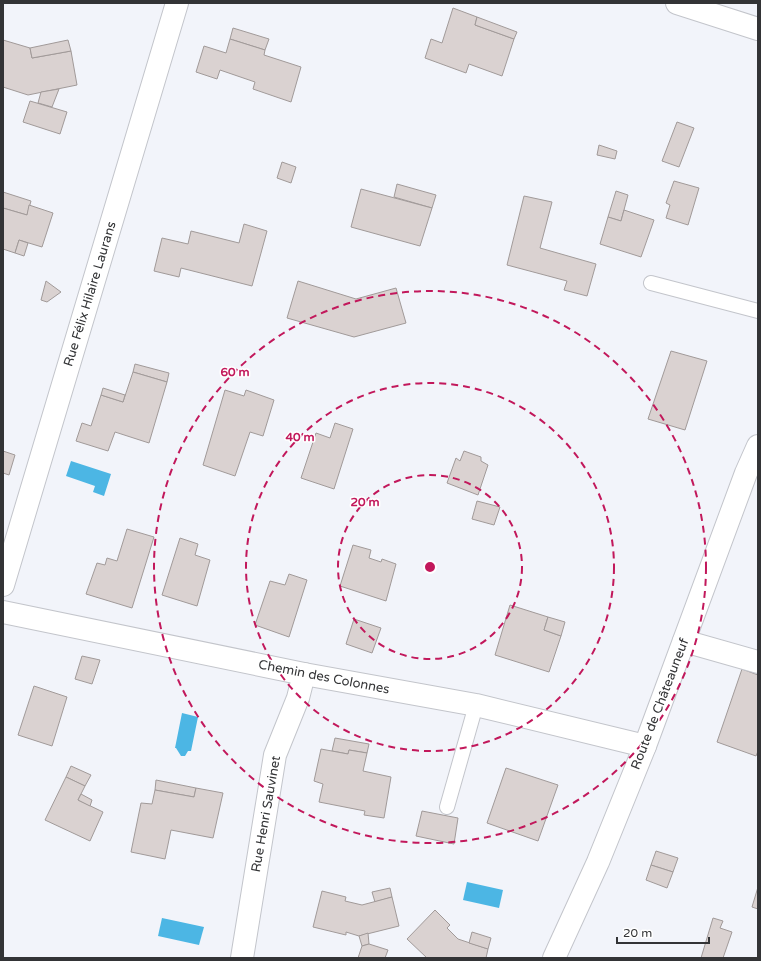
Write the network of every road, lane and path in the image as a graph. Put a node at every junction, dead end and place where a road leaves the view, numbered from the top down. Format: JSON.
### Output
{"nodes":[{"id":1,"x":177,"y":3,"type":"edge"},
{"id":2,"x":677,"y":3,"type":"edge"},
{"id":3,"x":758,"y":29,"type":"edge"},
{"id":4,"x":651,"y":283,"type":"dead end"},
{"id":5,"x":758,"y":311,"type":"edge"},
{"id":6,"x":758,"y":446,"type":"edge"},
{"id":7,"x":3,"y":585,"type":"edge"},
{"id":8,"x":3,"y":612,"type":"edge"},
{"id":9,"x":684,"y":641,"type":"junction"},
{"id":10,"x":758,"y":662,"type":"edge"},
{"id":11,"x":304,"y":674,"type":"junction"},
{"id":12,"x":476,"y":705,"type":"junction"},
{"id":13,"x":645,"y":746,"type":"junction"},
{"id":14,"x":447,"y":807,"type":"dead end"},
{"id":15,"x":242,"y":958,"type":"edge"},
{"id":16,"x":554,"y":958,"type":"edge"}],
"edges":[{"from":1,"to":7,"type":"street","name":"Rue Félix Hilaire Laurans"},
{"from":2,"to":3,"type":"street"},
{"from":4,"to":5,"type":"lane"},
{"from":6,"to":9,"type":"street","name":"Route de Châteauneuf"},
{"from":8,"to":11,"type":"street","name":"Chemin des Colonnes"},
{"from":9,"to":10,"type":"street"},
{"from":9,"to":13,"type":"street","name":"Route de Châteauneuf"},
{"from":11,"to":12,"type":"street","name":"Chemin des Colonnes"},
{"from":11,"to":15,"type":"street","name":"Rue Henri Sauvinet"},
{"from":12,"to":13,"type":"street","name":"Chemin des Colonnes"},
{"from":12,"to":14,"type":"lane"},
{"from":13,"to":16,"type":"street","name":"Route de Châteauneuf"}]}
